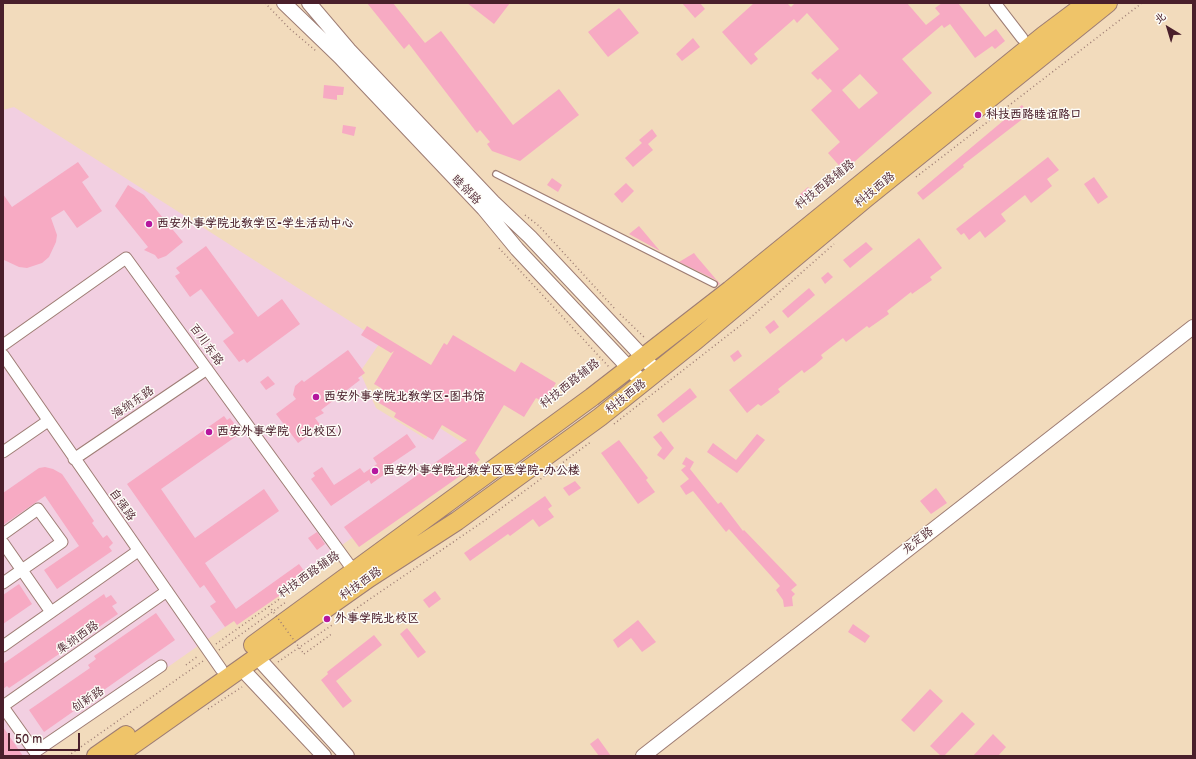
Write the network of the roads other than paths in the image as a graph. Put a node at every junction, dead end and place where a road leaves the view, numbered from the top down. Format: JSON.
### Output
{"nodes":[{"id":1,"x":284,"y":3,"type":"edge"},
{"id":2,"x":309,"y":3,"type":"edge"},
{"id":3,"x":995,"y":3,"type":"edge"},
{"id":4,"x":1087,"y":3,"type":"edge"},
{"id":5,"x":1108,"y":3,"type":"edge"},
{"id":6,"x":1022,"y":38,"type":"dead end"},
{"id":7,"x":496,"y":174,"type":"dead end"},
{"id":8,"x":714,"y":284,"type":"dead end"},
{"id":9,"x":1193,"y":327,"type":"edge"},
{"id":10,"x":3,"y":345,"type":"edge"},
{"id":11,"x":3,"y":356,"type":"edge"},
{"id":12,"x":643,"y":357,"type":"junction"},
{"id":13,"x":616,"y":368,"type":"junction"},
{"id":14,"x":207,"y":369,"type":"junction"},
{"id":15,"x":669,"y":369,"type":"junction"},
{"id":16,"x":640,"y":393,"type":"junction"},
{"id":17,"x":48,"y":421,"type":"junction"},
{"id":18,"x":3,"y":452,"type":"edge"},
{"id":19,"x":74,"y":459,"type":"junction"},
{"id":20,"x":3,"y":534,"type":"edge"},
{"id":21,"x":3,"y":543,"type":"edge"},
{"id":22,"x":138,"y":551,"type":"junction"},
{"id":23,"x":22,"y":570,"type":"junction"},
{"id":24,"x":353,"y":570,"type":"junction"},
{"id":25,"x":3,"y":583,"type":"edge"},
{"id":26,"x":167,"y":592,"type":"junction"},
{"id":27,"x":51,"y":612,"type":"junction"},
{"id":28,"x":3,"y":646,"type":"edge"},
{"id":29,"x":257,"y":657,"type":"junction"},
{"id":30,"x":213,"y":658,"type":"junction"},
{"id":31,"x":161,"y":666,"type":"dead end"},
{"id":32,"x":241,"y":668,"type":"junction"},
{"id":33,"x":3,"y":706,"type":"edge"},
{"id":34,"x":96,"y":756,"type":"edge"},
{"id":35,"x":117,"y":756,"type":"edge"},
{"id":36,"x":324,"y":756,"type":"edge"},
{"id":37,"x":347,"y":756,"type":"edge"},
{"id":38,"x":643,"y":756,"type":"edge"}],
"edges":[{"from":1,"to":13,"type":"street","name":"睦邻路"},
{"from":2,"to":12,"type":"street","name":"睦邻路"},
{"from":3,"to":6,"type":"street"},
{"from":4,"to":12,"type":"main road","name":"科技西路"},
{"from":5,"to":15,"type":"main road","name":"科技西路"},
{"from":7,"to":8,"type":"lane"},
{"from":9,"to":38,"type":"street","name":"龙定路"},
{"from":10,"to":14,"type":"street","name":"百川东路"},
{"from":11,"to":17,"type":"street","name":"自强路"},
{"from":12,"to":13,"type":"main road","name":"科技西路"},
{"from":12,"to":15,"type":"street","name":"睦邻路"},
{"from":13,"to":16,"type":"street","name":"睦邻路"},
{"from":13,"to":24,"type":"main road","name":"科技西路"},
{"from":14,"to":19,"type":"street","name":"海纳东路"},
{"from":14,"to":24,"type":"street","name":"百川东路"},
{"from":15,"to":16,"type":"main road","name":"科技西路"},
{"from":16,"to":29,"type":"main road","name":"科技西路"},
{"from":17,"to":18,"type":"street"},
{"from":17,"to":19,"type":"street","name":"自强路"},
{"from":19,"to":22,"type":"street","name":"自强路"},
{"from":20,"to":23,"type":"street"},
{"from":21,"to":23,"type":"street"},
{"from":22,"to":26,"type":"street","name":"自强路"},
{"from":22,"to":27,"type":"street"},
{"from":23,"to":25,"type":"street"},
{"from":23,"to":27,"type":"street"},
{"from":24,"to":30,"type":"main road","name":"科技西路"},
{"from":26,"to":30,"type":"street","name":"自强路"},
{"from":26,"to":33,"type":"street","name":"集纳西路"},
{"from":27,"to":28,"type":"street"},
{"from":29,"to":32,"type":"main road","name":"科技西路"},
{"from":29,"to":37,"type":"street"},
{"from":30,"to":34,"type":"main road","name":"科技西路"},
{"from":31,"to":33,"type":"street","name":"创新路"},
{"from":32,"to":35,"type":"main road","name":"科技西路"},
{"from":32,"to":36,"type":"street"}]}
